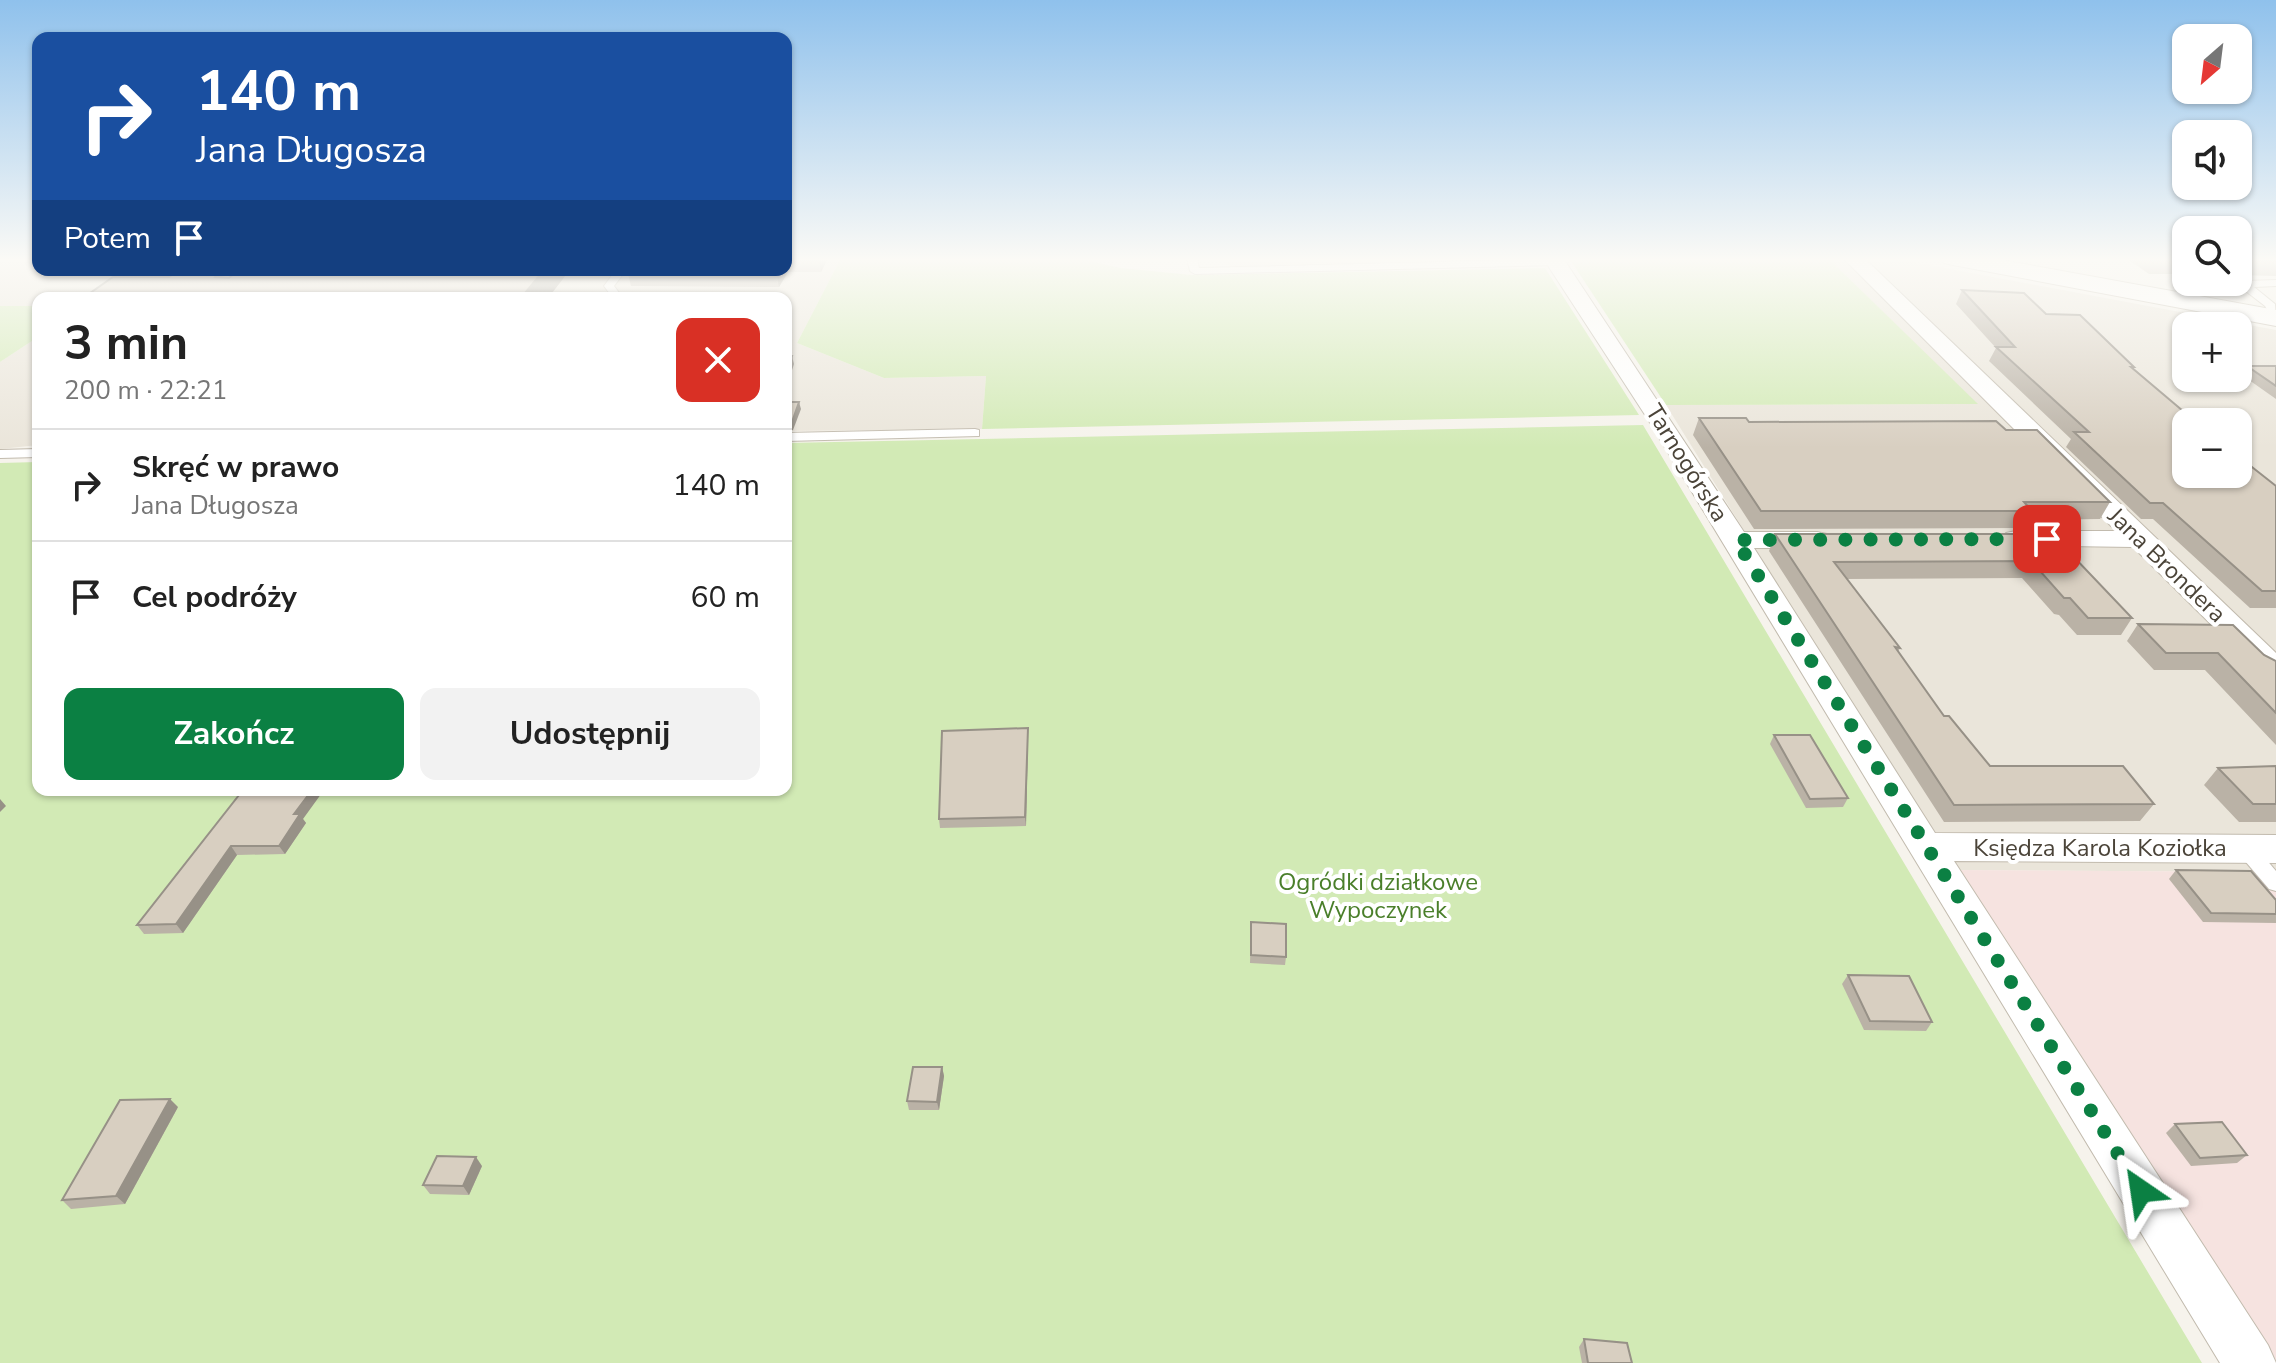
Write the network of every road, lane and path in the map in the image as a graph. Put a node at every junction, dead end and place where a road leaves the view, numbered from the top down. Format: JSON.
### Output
{"nodes":[{"id":1,"x":1594,"y":322,"type":"edge"},
{"id":2,"x":1918,"y":322,"type":"edge"},
{"id":3,"x":975,"y":433,"type":"dead end"},
{"id":4,"x":792,"y":437,"type":"edge"},
{"id":5,"x":32,"y":453,"type":"edge"},
{"id":6,"x":0,"y":454,"type":"edge"},
{"id":7,"x":1845,"y":539,"type":"edge"},
{"id":8,"x":1985,"y":539,"type":"edge"},
{"id":9,"x":2140,"y":539,"type":"junction"},
{"id":10,"x":1736,"y":540,"type":"junction"},
{"id":11,"x":2276,"y":671,"type":"edge"},
{"id":12,"x":1925,"y":847,"type":"junction"},
{"id":13,"x":2261,"y":849,"type":"edge"},
{"id":14,"x":2276,"y":884,"type":"edge"},
{"id":15,"x":2250,"y":1363,"type":"edge"}],
"edges":[{"from":1,"to":10,"type":"street","name":"Tarnogórska"},
{"from":2,"to":9,"type":"street","name":"Jana Brondera"},
{"from":3,"to":4,"type":"lane"},
{"from":5,"to":6,"type":"lane"},
{"from":7,"to":10,"type":"street"},
{"from":8,"to":9,"type":"street"},
{"from":9,"to":11,"type":"street","name":"Jana Brondera"},
{"from":10,"to":12,"type":"street","name":"Tarnogórska"},
{"from":12,"to":13,"type":"street","name":"Księdza Karola Koziołka"},
{"from":12,"to":15,"type":"street","name":"Tarnogórska"},
{"from":13,"to":14,"type":"lane"}]}
